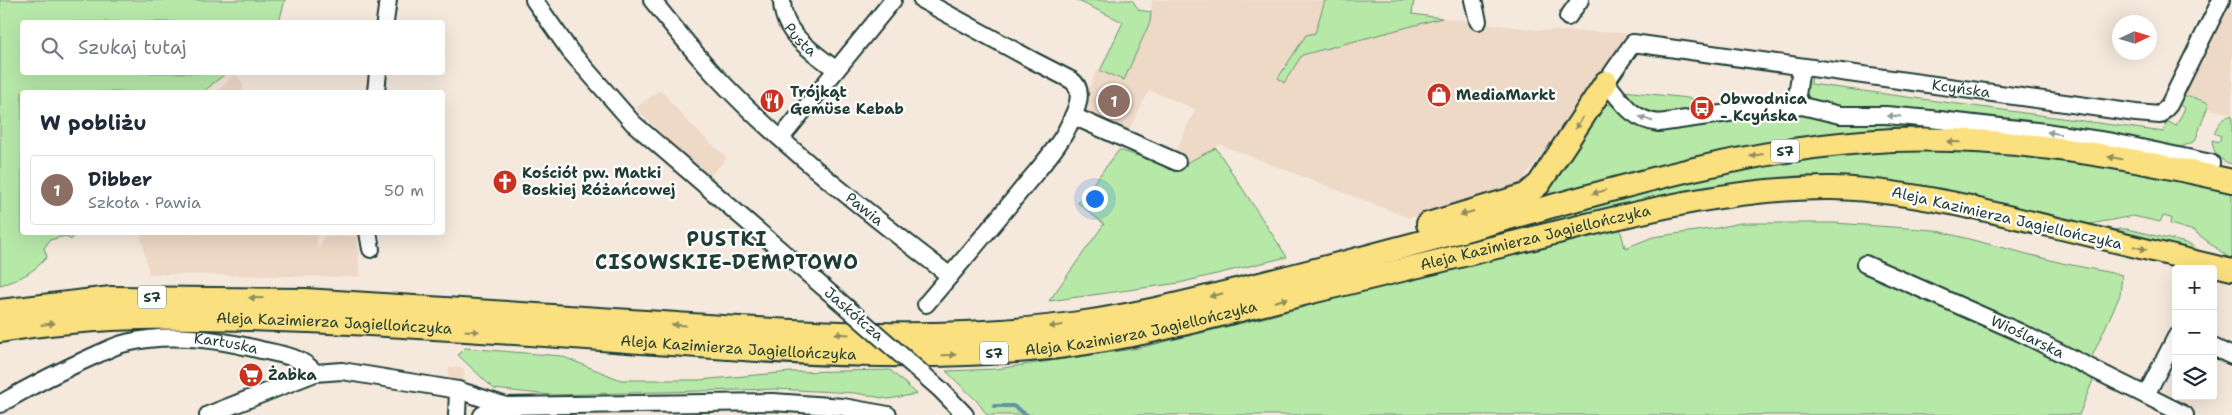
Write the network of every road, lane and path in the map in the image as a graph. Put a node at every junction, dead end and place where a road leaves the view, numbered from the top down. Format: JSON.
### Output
{"nodes":[{"id":1,"x":388,"y":0,"type":"edge"},
{"id":2,"x":534,"y":0,"type":"edge"},
{"id":3,"x":652,"y":0,"type":"edge"},
{"id":4,"x":782,"y":0,"type":"edge"},
{"id":5,"x":893,"y":0,"type":"edge"},
{"id":6,"x":922,"y":0,"type":"edge"},
{"id":7,"x":1473,"y":0,"type":"edge"},
{"id":8,"x":1580,"y":0,"type":"edge"},
{"id":9,"x":2221,"y":0,"type":"edge"},
{"id":10,"x":1568,"y":17,"type":"dead end"},
{"id":11,"x":385,"y":20,"type":"edge"},
{"id":12,"x":1478,"y":21,"type":"dead end"},
{"id":13,"x":1801,"y":67,"type":"junction"},
{"id":14,"x":836,"y":70,"type":"junction"},
{"id":15,"x":378,"y":75,"type":"edge"},
{"id":16,"x":1606,"y":82,"type":"junction"},
{"id":17,"x":376,"y":90,"type":"edge"},
{"id":18,"x":1802,"y":106,"type":"junction"},
{"id":19,"x":1073,"y":116,"type":"junction"},
{"id":20,"x":781,"y":138,"type":"junction"},
{"id":21,"x":1177,"y":162,"type":"dead end"},
{"id":22,"x":2222,"y":165,"type":"edge"},
{"id":23,"x":2232,"y":181,"type":"edge"},
{"id":24,"x":1970,"y":207,"type":"joint"},
{"id":25,"x":369,"y":235,"type":"edge"},
{"id":26,"x":371,"y":249,"type":"dead end"},
{"id":27,"x":1348,"y":262,"type":"junction"},
{"id":28,"x":1866,"y":264,"type":"dead end"},
{"id":29,"x":2232,"y":270,"type":"edge"},
{"id":30,"x":950,"y":276,"type":"junction"},
{"id":31,"x":926,"y":304,"type":"dead end"},
{"id":32,"x":0,"y":311,"type":"edge"},
{"id":33,"x":0,"y":332,"type":"edge"},
{"id":34,"x":2172,"y":349,"type":"edge"},
{"id":35,"x":2217,"y":349,"type":"edge"},
{"id":36,"x":2232,"y":356,"type":"edge"},
{"id":37,"x":315,"y":373,"type":"junction"},
{"id":38,"x":458,"y":390,"type":"junction"},
{"id":39,"x":0,"y":404,"type":"edge"},
{"id":40,"x":2153,"y":404,"type":"edge"},
{"id":41,"x":506,"y":406,"type":"junction"},
{"id":42,"x":958,"y":412,"type":"edge"},
{"id":43,"x":208,"y":415,"type":"edge"},
{"id":44,"x":457,"y":415,"type":"edge"},
{"id":45,"x":482,"y":415,"type":"edge"},
{"id":46,"x":888,"y":415,"type":"edge"},
{"id":47,"x":2185,"y":415,"type":"edge"}],
"edges":[{"from":1,"to":11,"type":"street"},
{"from":2,"to":42,"type":"street","name":"Jaskółcza","bridge":true},
{"from":3,"to":20,"type":"street","name":"Pawia"},
{"from":4,"to":14,"type":"street","name":"Pusta"},
{"from":5,"to":14,"type":"street"},
{"from":6,"to":19,"type":"street"},
{"from":7,"to":12,"type":"street"},
{"from":8,"to":10,"type":"street"},
{"from":9,"to":13,"type":"street","name":"Kcyńska"},
{"from":13,"to":16,"type":"street","name":"Kcyńska"},
{"from":13,"to":18,"type":"street"},
{"from":14,"to":20,"type":"street"},
{"from":15,"to":17,"type":"street"},
{"from":18,"to":16,"type":"street","one_way":true},
{"from":16,"to":27,"type":"highway","one_way":true},
{"from":22,"to":18,"type":"street","one_way":true},
{"from":19,"to":21,"type":"street"},
{"from":19,"to":30,"type":"street"},
{"from":20,"to":30,"type":"street","name":"Pawia"},
{"from":23,"to":27,"type":"highway","name":"Aleja Kazimierza Jagiellończyka","number":"S7","one_way":true},
{"from":24,"to":29,"type":"main road","name":"Aleja Kazimierza Jagiellończyka","number":"S7","one_way":true},
{"from":33,"to":24,"type":"highway","name":"Aleja Kazimierza Jagiellończyka","number":"S7","one_way":true},
{"from":25,"to":26,"type":"street"},
{"from":27,"to":32,"type":"highway","name":"Aleja Kazimierza Jagiellończyka","number":"S7","one_way":true},
{"from":28,"to":40,"type":"street","name":"Wioślarska"},
{"from":30,"to":31,"type":"street"},
{"from":34,"to":40,"type":"street"},
{"from":35,"to":36,"type":"street"},
{"from":37,"to":38,"type":"street"},
{"from":37,"to":39,"type":"street","name":"Kartuska"},
{"from":37,"to":43,"type":"street"},
{"from":38,"to":41,"type":"street"},
{"from":38,"to":44,"type":"street"},
{"from":40,"to":47,"type":"street","name":"Wioślarska"},
{"from":41,"to":45,"type":"street"},
{"from":41,"to":46,"type":"street"}]}
